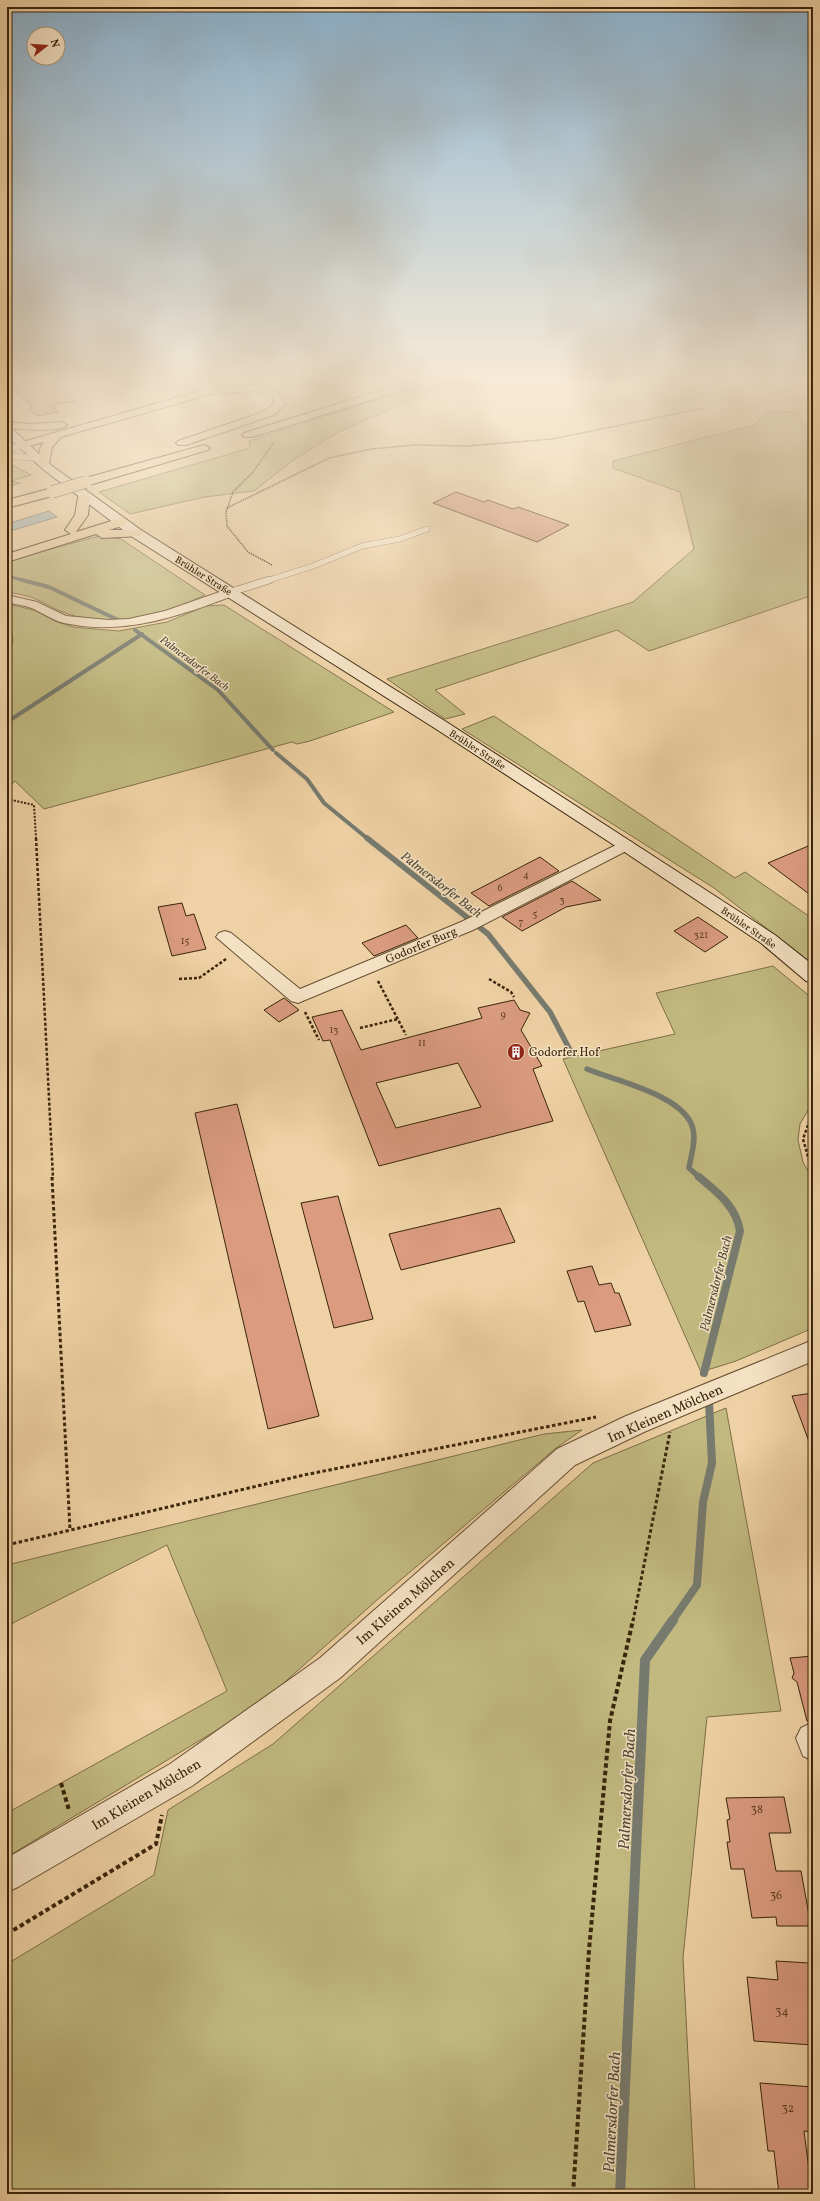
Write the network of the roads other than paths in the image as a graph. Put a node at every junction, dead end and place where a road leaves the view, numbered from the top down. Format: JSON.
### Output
{"nodes":[{"id":1,"x":31,"y":486,"type":"edge"},
{"id":2,"x":71,"y":486,"type":"edge"},
{"id":3,"x":73,"y":486,"type":"edge"},
{"id":4,"x":7,"y":492,"type":"edge"},
{"id":5,"x":84,"y":496,"type":"junction"},
{"id":6,"x":7,"y":504,"type":"edge"},
{"id":7,"x":118,"y":520,"type":"junction"},
{"id":8,"x":427,"y":529,"type":"dead end"},
{"id":9,"x":71,"y":530,"type":"junction"},
{"id":10,"x":136,"y":533,"type":"junction"},
{"id":11,"x":63,"y":542,"type":"junction"},
{"id":12,"x":7,"y":548,"type":"edge"},
{"id":13,"x":7,"y":558,"type":"edge"},
{"id":14,"x":230,"y":592,"type":"junction"},
{"id":15,"x":7,"y":599,"type":"edge"},
{"id":16,"x":626,"y":845,"type":"junction"},
{"id":17,"x":225,"y":938,"type":"dead end"},
{"id":18,"x":813,"y":976,"type":"edge"},
{"id":19,"x":813,"y":1350,"type":"edge"},
{"id":20,"x":7,"y":1876,"type":"edge"}],
"edges":[{"from":1,"to":4,"type":"highway"},
{"from":2,"to":5,"type":"main road","name":"Brühler Straße"},
{"from":3,"to":6,"type":"highway","bridge":true},
{"from":5,"to":7,"type":"main road","name":"Brühler Straße"},
{"from":5,"to":9,"type":"highway"},
{"from":7,"to":9,"type":"highway"},
{"from":7,"to":10,"type":"main road","name":"Brühler Straße"},
{"from":7,"to":11,"type":"highway"},
{"from":8,"to":14,"type":"lane"},
{"from":9,"to":12,"type":"highway"},
{"from":10,"to":11,"type":"highway"},
{"from":10,"to":14,"type":"main road","name":"Brühler Straße"},
{"from":11,"to":13,"type":"highway"},
{"from":14,"to":15,"type":"street"},
{"from":14,"to":16,"type":"main road","name":"Brühler Straße"},
{"from":16,"to":17,"type":"street","name":"Godorfer Burg"},
{"from":16,"to":18,"type":"main road","name":"Brühler Straße"},
{"from":19,"to":20,"type":"street","name":"Im Kleinen Mölchen"}]}
